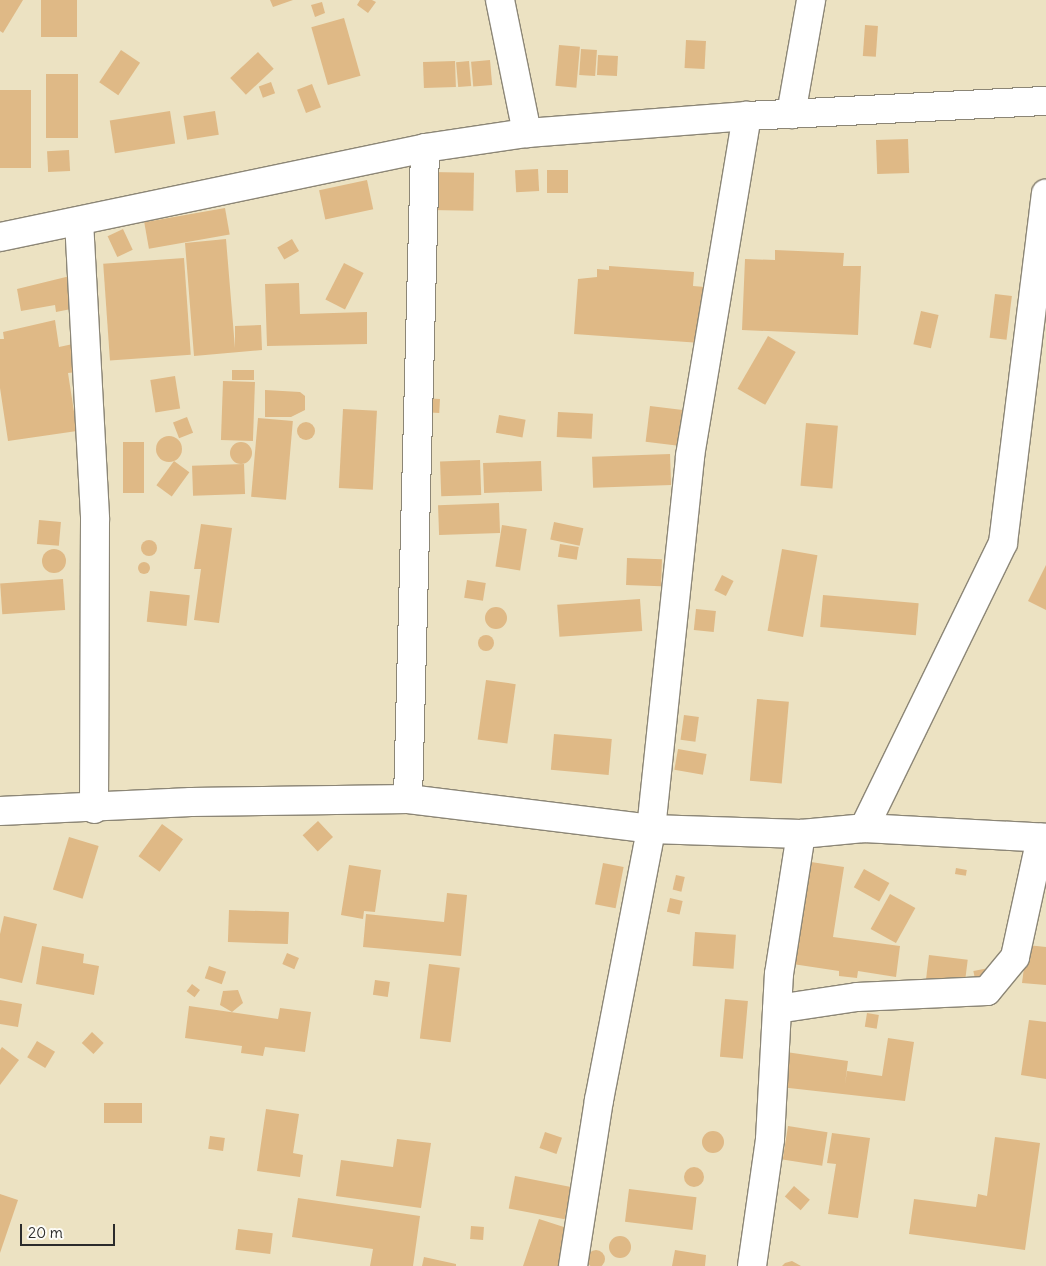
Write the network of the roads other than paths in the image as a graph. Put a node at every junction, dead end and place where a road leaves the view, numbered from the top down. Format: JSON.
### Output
{"nodes":[{"id":1,"x":500,"y":0,"type":"edge"},
{"id":2,"x":811,"y":0,"type":"edge"},
{"id":3,"x":1046,"y":101,"type":"edge"},
{"id":4,"x":790,"y":114,"type":"junction"},
{"id":5,"x":747,"y":116,"type":"junction"},
{"id":6,"x":527,"y":133,"type":"junction"},
{"id":7,"x":424,"y":148,"type":"junction"},
{"id":8,"x":1046,"y":194,"type":"edge"},
{"id":9,"x":79,"y":221,"type":"junction"},
{"id":10,"x":0,"y":237,"type":"edge"},
{"id":11,"x":1038,"y":323,"type":"edge"},
{"id":12,"x":408,"y":799,"type":"junction"},
{"id":13,"x":94,"y":809,"type":"junction"},
{"id":14,"x":0,"y":811,"type":"edge"},
{"id":15,"x":864,"y":828,"type":"junction"},
{"id":16,"x":651,"y":829,"type":"junction"},
{"id":17,"x":801,"y":834,"type":"junction"},
{"id":18,"x":1044,"y":838,"type":"edge"},
{"id":19,"x":777,"y":1009,"type":"junction"},
{"id":20,"x":573,"y":1266,"type":"edge"},
{"id":21,"x":752,"y":1266,"type":"edge"}],
"edges":[{"from":1,"to":6,"type":"street"},
{"from":2,"to":4,"type":"street"},
{"from":3,"to":4,"type":"street"},
{"from":4,"to":5,"type":"street"},
{"from":5,"to":6,"type":"street"},
{"from":5,"to":16,"type":"street"},
{"from":6,"to":7,"type":"street"},
{"from":7,"to":9,"type":"street"},
{"from":7,"to":12,"type":"street"},
{"from":8,"to":11,"type":"street"},
{"from":9,"to":10,"type":"street"},
{"from":9,"to":13,"type":"street"},
{"from":11,"to":15,"type":"street"},
{"from":12,"to":13,"type":"street"},
{"from":12,"to":16,"type":"street"},
{"from":13,"to":14,"type":"street"},
{"from":15,"to":17,"type":"street"},
{"from":15,"to":18,"type":"street"},
{"from":16,"to":17,"type":"street"},
{"from":16,"to":20,"type":"street"},
{"from":17,"to":19,"type":"street"},
{"from":18,"to":19,"type":"street"},
{"from":19,"to":21,"type":"street"}]}
